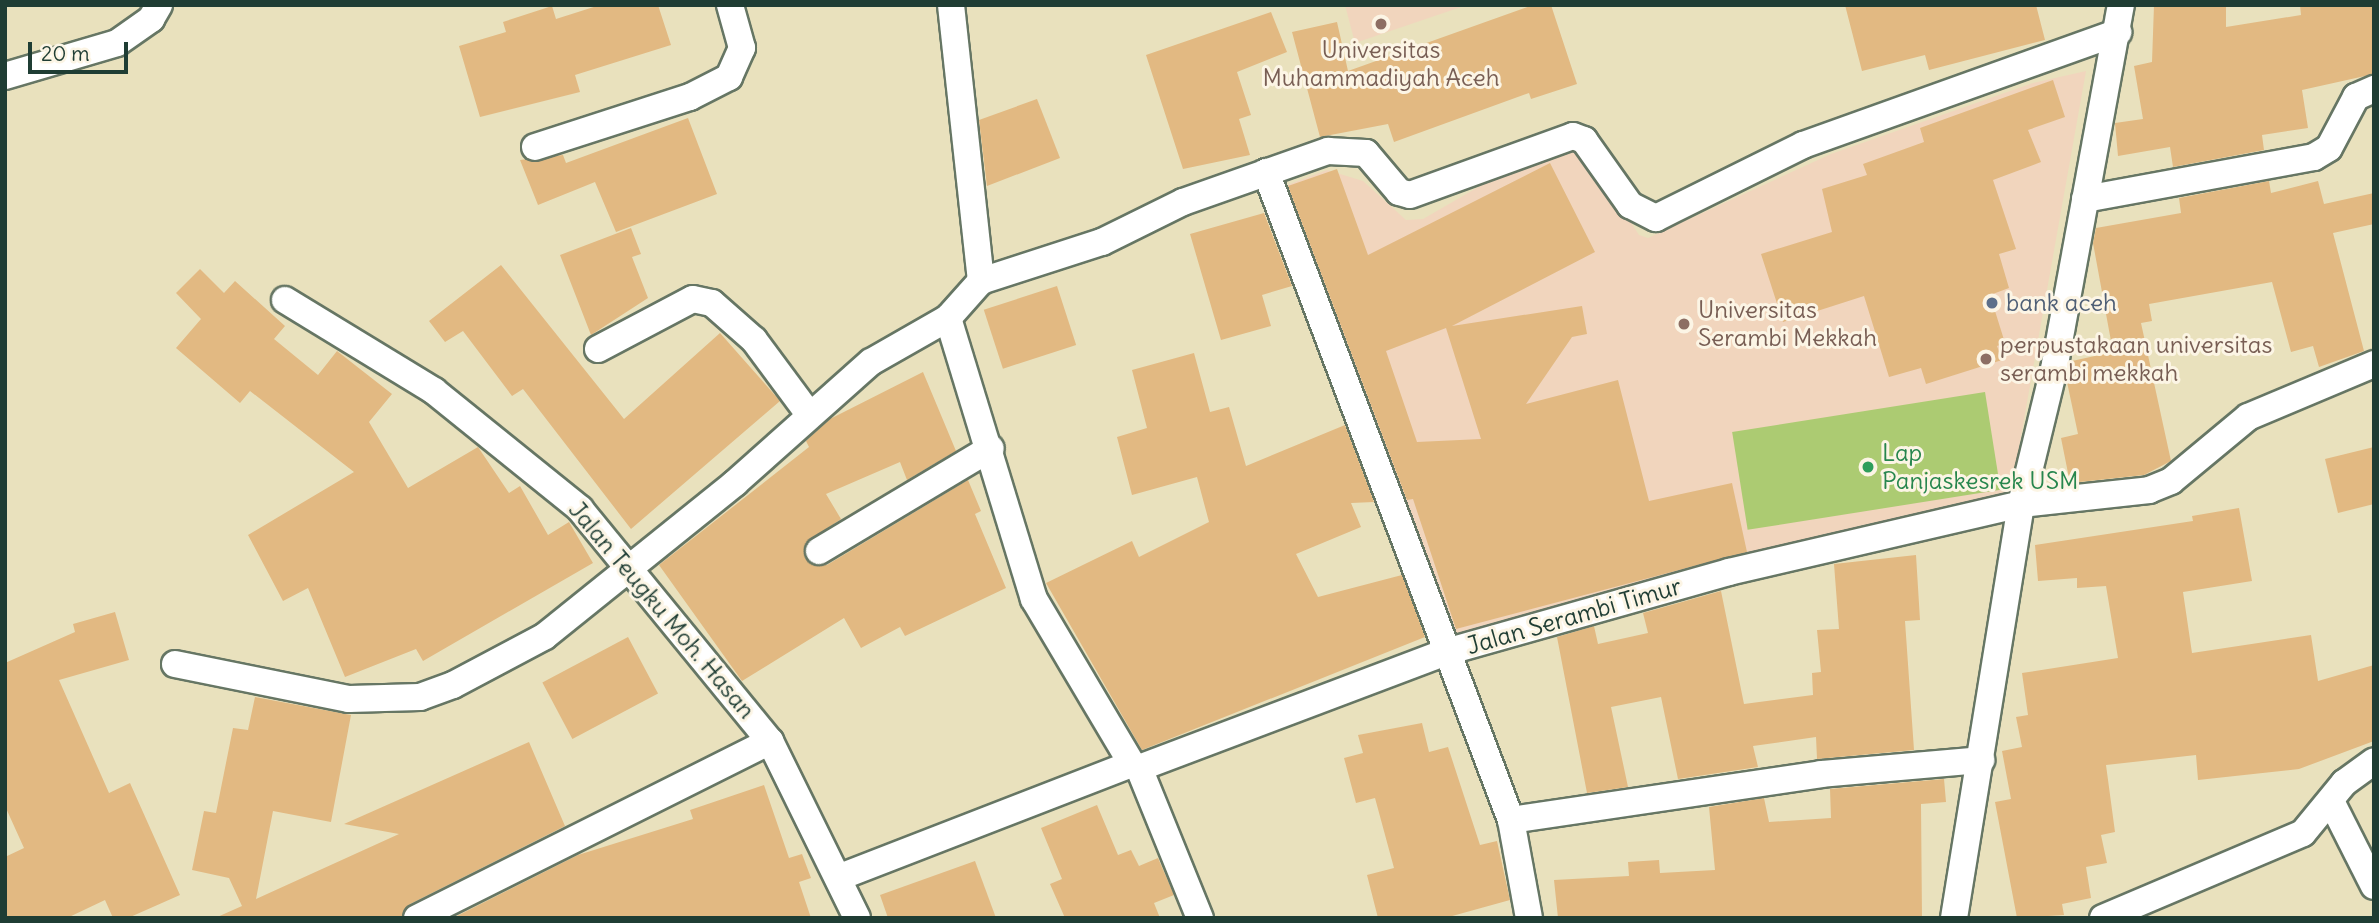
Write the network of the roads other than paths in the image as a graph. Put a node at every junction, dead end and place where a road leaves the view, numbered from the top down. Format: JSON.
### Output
{"nodes":[{"id":1,"x":159,"y":5,"type":"edge"},
{"id":2,"x":730,"y":5,"type":"edge"},
{"id":3,"x":950,"y":5,"type":"edge"},
{"id":4,"x":2121,"y":5,"type":"edge"},
{"id":5,"x":2118,"y":32,"type":"junction"},
{"id":6,"x":5,"y":76,"type":"edge"},
{"id":7,"x":2374,"y":89,"type":"edge"},
{"id":8,"x":535,"y":147,"type":"dead end"},
{"id":9,"x":1266,"y":172,"type":"junction"},
{"id":10,"x":2085,"y":199,"type":"junction"},
{"id":11,"x":981,"y":282,"type":"junction"},
{"id":12,"x":285,"y":300,"type":"dead end"},
{"id":13,"x":948,"y":318,"type":"junction"},
{"id":14,"x":598,"y":349,"type":"dead end"},
{"id":15,"x":2374,"y":364,"type":"edge"},
{"id":16,"x":808,"y":413,"type":"junction"},
{"id":17,"x":991,"y":448,"type":"junction"},
{"id":18,"x":2021,"y":504,"type":"junction"},
{"id":19,"x":819,"y":551,"type":"dead end"},
{"id":20,"x":631,"y":567,"type":"junction"},
{"id":21,"x":1446,"y":652,"type":"junction"},
{"id":22,"x":175,"y":664,"type":"dead end"},
{"id":23,"x":770,"y":741,"type":"junction"},
{"id":24,"x":1981,"y":760,"type":"junction"},
{"id":25,"x":2374,"y":761,"type":"edge"},
{"id":26,"x":1136,"y":766,"type":"junction"},
{"id":27,"x":2332,"y":803,"type":"junction"},
{"id":28,"x":1511,"y":820,"type":"junction"},
{"id":29,"x":840,"y":877,"type":"junction"},
{"id":30,"x":2374,"y":886,"type":"edge"},
{"id":31,"x":417,"y":918,"type":"edge"},
{"id":32,"x":857,"y":918,"type":"edge"},
{"id":33,"x":1200,"y":918,"type":"edge"},
{"id":34,"x":1529,"y":918,"type":"edge"},
{"id":35,"x":1954,"y":918,"type":"edge"},
{"id":36,"x":2103,"y":918,"type":"edge"}],
"edges":[{"from":1,"to":6,"type":"street"},
{"from":2,"to":8,"type":"street"},
{"from":3,"to":11,"type":"street"},
{"from":4,"to":5,"type":"street"},
{"from":5,"to":9,"type":"street"},
{"from":5,"to":10,"type":"street"},
{"from":7,"to":10,"type":"street"},
{"from":9,"to":11,"type":"street"},
{"from":9,"to":21,"type":"street"},
{"from":10,"to":18,"type":"street"},
{"from":11,"to":13,"type":"street"},
{"from":12,"to":20,"type":"street","name":"Jalan Teugku Moh. Hasan"},
{"from":13,"to":16,"type":"street"},
{"from":13,"to":17,"type":"street"},
{"from":14,"to":16,"type":"street"},
{"from":15,"to":18,"type":"street","name":"Jalan Serambi Timur"},
{"from":16,"to":20,"type":"street"},
{"from":17,"to":19,"type":"street"},
{"from":17,"to":26,"type":"street"},
{"from":18,"to":21,"type":"street","name":"Jalan Serambi Timur"},
{"from":18,"to":24,"type":"street"},
{"from":20,"to":22,"type":"street"},
{"from":20,"to":23,"type":"street","name":"Jalan Teugku Moh. Hasan"},
{"from":21,"to":26,"type":"street","name":"Jalan Serambi Timur"},
{"from":21,"to":28,"type":"street"},
{"from":23,"to":29,"type":"street","name":"Jalan Teugku Moh. Hasan"},
{"from":23,"to":31,"type":"street"},
{"from":24,"to":28,"type":"street"},
{"from":24,"to":35,"type":"street"},
{"from":25,"to":27,"type":"street"},
{"from":26,"to":29,"type":"street","name":"Jalan Serambi Timur"},
{"from":26,"to":33,"type":"street"},
{"from":27,"to":30,"type":"street"},
{"from":27,"to":36,"type":"street"},
{"from":28,"to":34,"type":"street"},
{"from":29,"to":32,"type":"street","name":"Jalan Teugku Moh. Hasan"}]}
